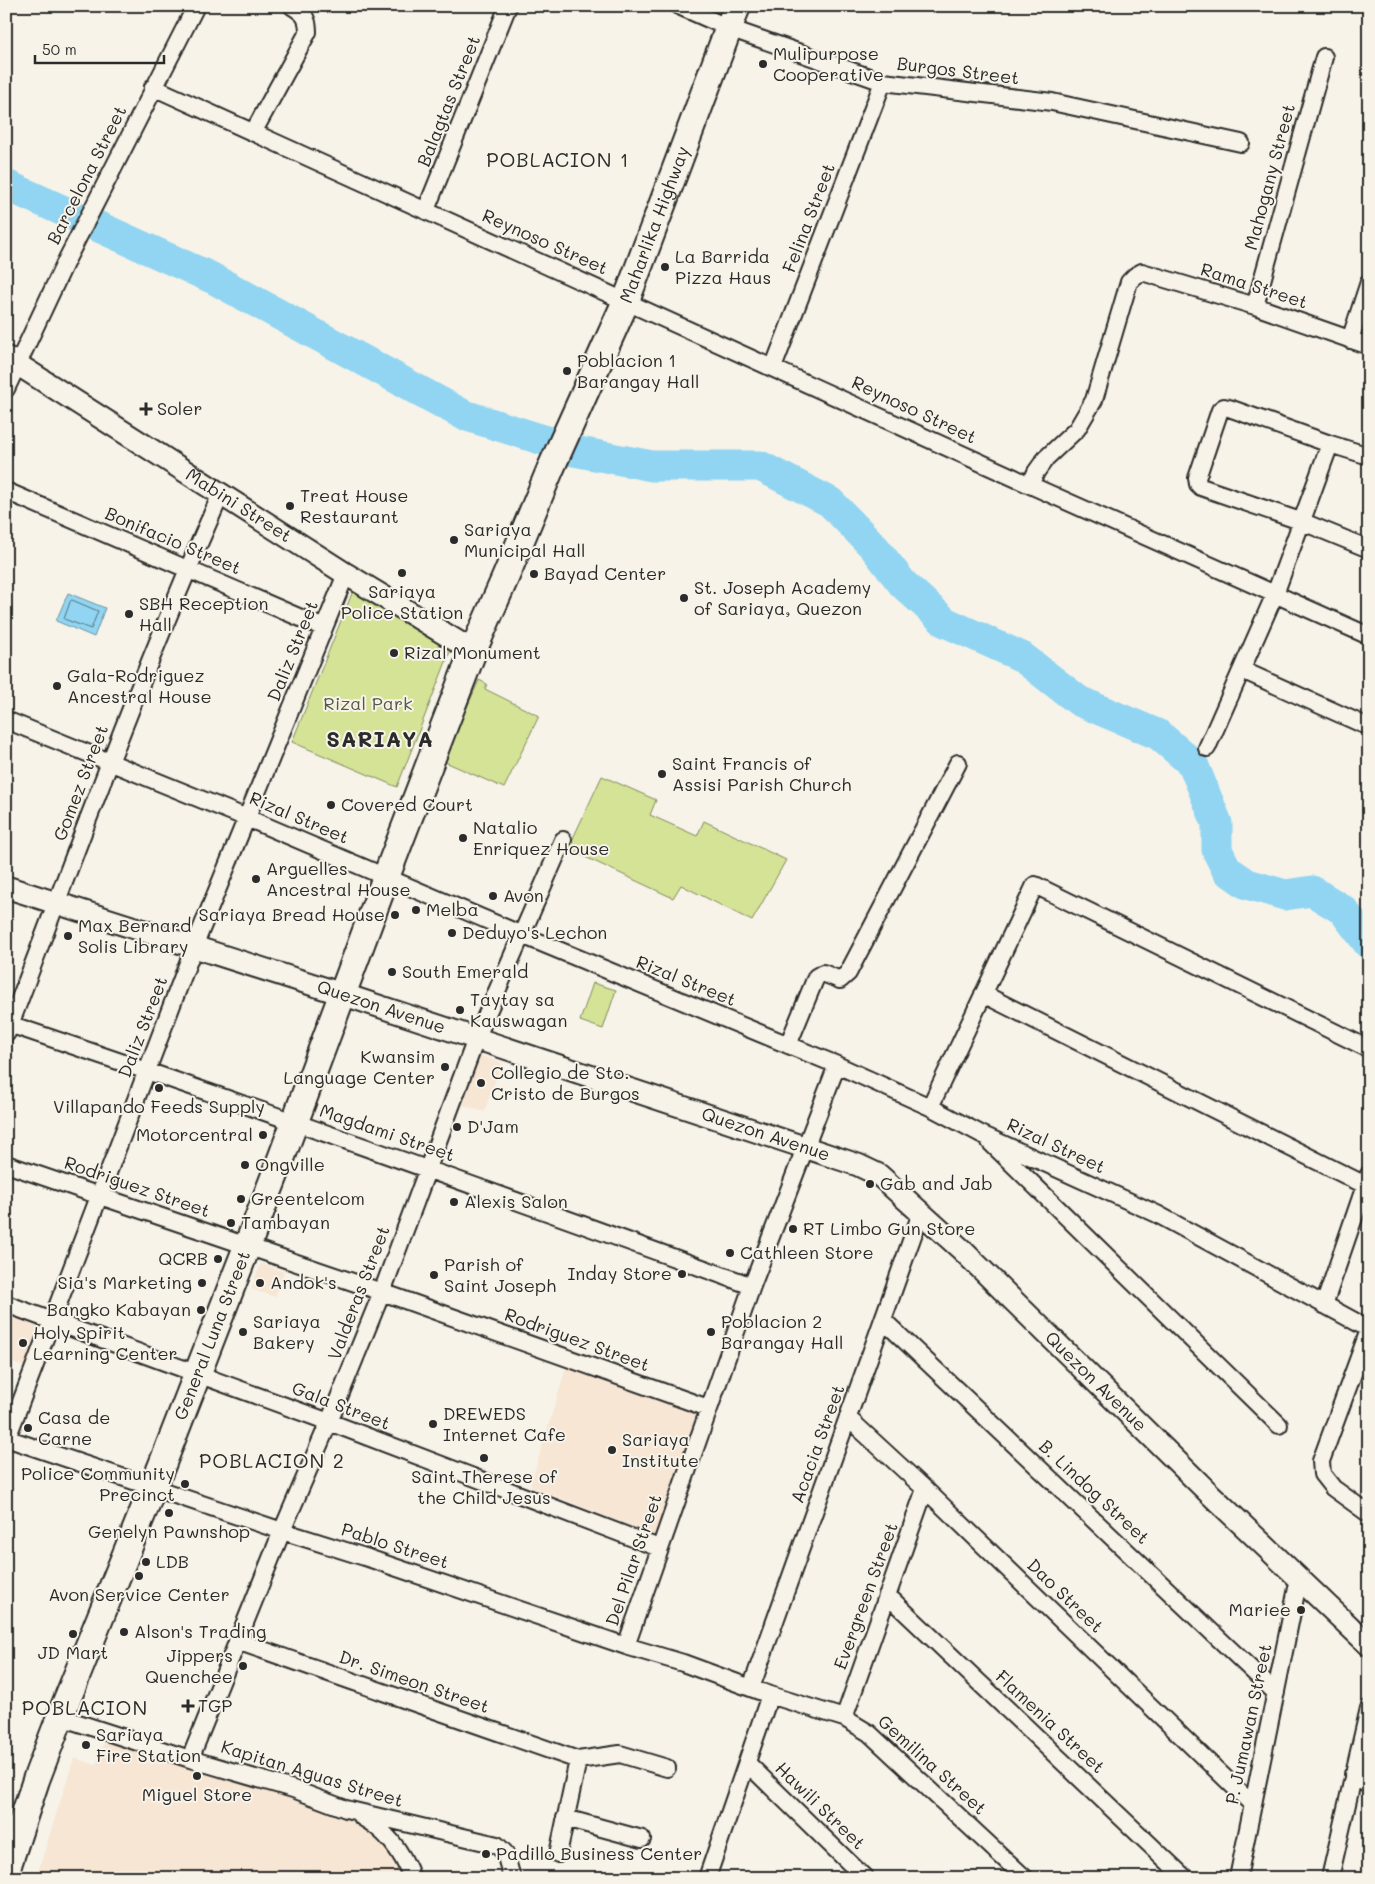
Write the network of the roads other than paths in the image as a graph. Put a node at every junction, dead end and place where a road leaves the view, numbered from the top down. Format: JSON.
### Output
{"nodes":[{"id":1,"x":196,"y":6,"type":"edge"},
{"id":2,"x":292,"y":6,"type":"edge"},
{"id":3,"x":508,"y":6,"type":"edge"},
{"id":4,"x":678,"y":6,"type":"edge"},
{"id":5,"x":733,"y":17,"type":"edge"},
{"id":6,"x":1324,"y":58,"type":"dead end"},
{"id":7,"x":883,"y":82,"type":"junction"},
{"id":8,"x":154,"y":86,"type":"junction"},
{"id":9,"x":254,"y":132,"type":"junction"},
{"id":10,"x":1241,"y":143,"type":"dead end"},
{"id":11,"x":426,"y":210,"type":"junction"},
{"id":12,"x":1369,"y":282,"type":"edge"},
{"id":13,"x":626,"y":301,"type":"junction"},
{"id":14,"x":1255,"y":306,"type":"junction"},
{"id":15,"x":1350,"y":340,"type":"junction"},
{"id":16,"x":1369,"y":346,"type":"edge"},
{"id":17,"x":12,"y":360,"type":"edge"},
{"id":18,"x":773,"y":368,"type":"junction"},
{"id":19,"x":6,"y":389,"type":"edge"},
{"id":20,"x":564,"y":438,"type":"joint"},
{"id":21,"x":1330,"y":444,"type":"junction"},
{"id":22,"x":1369,"y":456,"type":"edge"},
{"id":23,"x":1030,"y":485,"type":"junction"},
{"id":24,"x":6,"y":491,"type":"edge"},
{"id":25,"x":221,"y":494,"type":"junction"},
{"id":26,"x":1302,"y":522,"type":"junction"},
{"id":27,"x":1369,"y":549,"type":"edge"},
{"id":28,"x":187,"y":569,"type":"junction"},
{"id":29,"x":346,"y":574,"type":"junction"},
{"id":30,"x":1275,"y":594,"type":"junction"},
{"id":31,"x":324,"y":628,"type":"junction"},
{"id":32,"x":1369,"y":636,"type":"edge"},
{"id":33,"x":473,"y":651,"type":"junction"},
{"id":34,"x":1242,"y":670,"type":"junction"},
{"id":35,"x":6,"y":720,"type":"edge"},
{"id":36,"x":1362,"y":724,"type":"dead end"},
{"id":37,"x":1207,"y":748,"type":"dead end"},
{"id":38,"x":110,"y":762,"type":"junction"},
{"id":39,"x":958,"y":763,"type":"dead end"},
{"id":40,"x":247,"y":818,"type":"junction"},
{"id":41,"x":563,"y":840,"type":"dead end"},
{"id":42,"x":386,"y":877,"type":"junction"},
{"id":43,"x":6,"y":887,"type":"edge"},
{"id":44,"x":56,"y":903,"type":"junction"},
{"id":45,"x":522,"y":935,"type":"junction"},
{"id":46,"x":194,"y":947,"type":"junction"},
{"id":47,"x":342,"y":994,"type":"junction"},
{"id":48,"x":983,"y":994,"type":"junction"},
{"id":49,"x":7,"y":1027,"type":"edge"},
{"id":50,"x":476,"y":1039,"type":"junction"},
{"id":51,"x":788,"y":1044,"type":"junction"},
{"id":52,"x":1369,"y":1049,"type":"edge"},
{"id":53,"x":837,"y":1065,"type":"junction"},
{"id":54,"x":148,"y":1070,"type":"junction"},
{"id":55,"x":930,"y":1107,"type":"junction"},
{"id":56,"x":294,"y":1122,"type":"junction"},
{"id":57,"x":982,"y":1134,"type":"junction"},
{"id":58,"x":805,"y":1148,"type":"junction"},
{"id":59,"x":6,"y":1164,"type":"edge"},
{"id":60,"x":428,"y":1168,"type":"junction"},
{"id":61,"x":1367,"y":1179,"type":"edge"},
{"id":62,"x":100,"y":1196,"type":"junction"},
{"id":63,"x":922,"y":1213,"type":"junction"},
{"id":64,"x":247,"y":1246,"type":"junction"},
{"id":65,"x":752,"y":1286,"type":"junction"},
{"id":66,"x":382,"y":1292,"type":"junction"},
{"id":67,"x":6,"y":1304,"type":"edge"},
{"id":68,"x":1329,"y":1308,"type":"junction"},
{"id":69,"x":52,"y":1320,"type":"junction"},
{"id":70,"x":883,"y":1320,"type":"junction"},
{"id":71,"x":1369,"y":1330,"type":"edge"},
{"id":72,"x":197,"y":1374,"type":"junction"},
{"id":73,"x":708,"y":1408,"type":"junction"},
{"id":74,"x":848,"y":1418,"type":"junction"},
{"id":75,"x":330,"y":1422,"type":"junction"},
{"id":76,"x":1279,"y":1425,"type":"dead end"},
{"id":77,"x":7,"y":1439,"type":"edge"},
{"id":78,"x":152,"y":1488,"type":"junction"},
{"id":79,"x":926,"y":1489,"type":"junction"},
{"id":80,"x":1369,"y":1514,"type":"edge"},
{"id":81,"x":282,"y":1531,"type":"junction"},
{"id":82,"x":660,"y":1548,"type":"junction"},
{"id":83,"x":1299,"y":1578,"type":"junction"},
{"id":84,"x":887,"y":1595,"type":"junction"},
{"id":85,"x":237,"y":1641,"type":"junction"},
{"id":86,"x":1369,"y":1645,"type":"edge"},
{"id":87,"x":626,"y":1646,"type":"junction"},
{"id":88,"x":751,"y":1688,"type":"junction"},
{"id":89,"x":1276,"y":1693,"type":"junction"},
{"id":90,"x":770,"y":1695,"type":"junction"},
{"id":91,"x":1369,"y":1708,"type":"edge"},
{"id":92,"x":60,"y":1717,"type":"junction"},
{"id":93,"x":844,"y":1718,"type":"junction"},
{"id":94,"x":190,"y":1759,"type":"junction"},
{"id":95,"x":578,"y":1760,"type":"junction"},
{"id":96,"x":747,"y":1763,"type":"junction"},
{"id":97,"x":667,"y":1768,"type":"dead end"},
{"id":98,"x":1354,"y":1774,"type":"junction"},
{"id":99,"x":1369,"y":1786,"type":"edge"},
{"id":100,"x":1253,"y":1804,"type":"junction"},
{"id":101,"x":346,"y":1809,"type":"junction"},
{"id":102,"x":566,"y":1818,"type":"junction"},
{"id":103,"x":642,"y":1839,"type":"dead end"},
{"id":104,"x":558,"y":1854,"type":"dead end"},
{"id":105,"x":7,"y":1866,"type":"edge"},
{"id":106,"x":412,"y":1878,"type":"edge"},
{"id":107,"x":512,"y":1878,"type":"edge"},
{"id":108,"x":708,"y":1878,"type":"edge"},
{"id":109,"x":865,"y":1878,"type":"edge"},
{"id":110,"x":1025,"y":1878,"type":"edge"},
{"id":111,"x":1185,"y":1878,"type":"edge"},
{"id":112,"x":1238,"y":1878,"type":"edge"},
{"id":113,"x":1330,"y":1878,"type":"edge"}],
"edges":[{"from":1,"to":8,"type":"street","name":"Barcelona Street"},
{"from":2,"to":9,"type":"street"},
{"from":3,"to":11,"type":"street","name":"Balagtas Street"},
{"from":4,"to":5,"type":"street","name":"Burgos Street"},
{"from":5,"to":7,"type":"street","name":"Burgos Street"},
{"from":5,"to":13,"type":"main road","name":"Maharlika Highway"},
{"from":6,"to":14,"type":"street","name":"Mahogany Street"},
{"from":7,"to":10,"type":"street","name":"Burgos Street"},
{"from":7,"to":18,"type":"street","name":"Felina Street"},
{"from":8,"to":9,"type":"street","name":"Reynoso Street"},
{"from":8,"to":17,"type":"street","name":"Barcelona Street"},
{"from":9,"to":11,"type":"street","name":"Reynoso Street"},
{"from":11,"to":13,"type":"street","name":"Reynoso Street"},
{"from":12,"to":15,"type":"street"},
{"from":13,"to":18,"type":"street","name":"Reynoso Street"},
{"from":13,"to":20,"type":"main road","name":"Maharlika Highway"},
{"from":14,"to":15,"type":"street","name":"Rama Street"},
{"from":14,"to":23,"type":"street","name":"Rama Street"},
{"from":15,"to":16,"type":"street","name":"Rama Street"},
{"from":17,"to":19,"type":"street","name":"Barcelona Street"},
{"from":17,"to":25,"type":"street","name":"Mabini Street"},
{"from":18,"to":23,"type":"street","name":"Reynoso Street"},
{"from":20,"to":33,"type":"main road","name":"General Luna Street"},
{"from":21,"to":22,"type":"street"},
{"from":21,"to":26,"type":"street"},
{"from":21,"to":26,"type":"street"},
{"from":23,"to":30,"type":"street","name":"Reynoso Street"},
{"from":24,"to":28,"type":"street","name":"Bonifacio Street"},
{"from":25,"to":28,"type":"street","name":"Gomez Street"},
{"from":25,"to":29,"type":"street","name":"Mabini Street"},
{"from":26,"to":27,"type":"street"},
{"from":26,"to":30,"type":"street"},
{"from":28,"to":31,"type":"street","name":"Bonifacio Street"},
{"from":28,"to":38,"type":"street","name":"Gomez Street"},
{"from":29,"to":31,"type":"street","name":"Daliz Street"},
{"from":29,"to":33,"type":"street","name":"Mabini Street"},
{"from":30,"to":32,"type":"street","name":"Reynoso Street"},
{"from":30,"to":34,"type":"street"},
{"from":31,"to":40,"type":"street","name":"Daliz Street"},
{"from":33,"to":42,"type":"main road","name":"General Luna Street"},
{"from":34,"to":36,"type":"street"},
{"from":34,"to":37,"type":"street"},
{"from":35,"to":38,"type":"street","name":"Rizal Street"},
{"from":38,"to":40,"type":"street","name":"Rizal Street"},
{"from":38,"to":44,"type":"street","name":"Gomez Street"},
{"from":39,"to":51,"type":"street"},
{"from":40,"to":42,"type":"street","name":"Rizal Street"},
{"from":40,"to":46,"type":"street","name":"Daliz Street"},
{"from":41,"to":45,"type":"street","name":"Valderas Street"},
{"from":42,"to":45,"type":"street","name":"Rizal Street"},
{"from":42,"to":47,"type":"main road","name":"General Luna Street"},
{"from":43,"to":44,"type":"street","name":"Quezon Avenue"},
{"from":44,"to":46,"type":"street","name":"Quezon Avenue"},
{"from":44,"to":49,"type":"street","name":"Gomez Street"},
{"from":45,"to":50,"type":"street","name":"Valderas Street"},
{"from":45,"to":51,"type":"street","name":"Rizal Street"},
{"from":46,"to":47,"type":"street","name":"Quezon Avenue"},
{"from":46,"to":54,"type":"street","name":"Daliz Street"},
{"from":47,"to":50,"type":"street","name":"Quezon Avenue"},
{"from":47,"to":56,"type":"main road","name":"General Luna Street"},
{"from":48,"to":52,"type":"street"},
{"from":48,"to":55,"type":"street"},
{"from":48,"to":61,"type":"street"},
{"from":49,"to":54,"type":"street","name":"Magdami Street"},
{"from":50,"to":58,"type":"street","name":"Quezon Avenue"},
{"from":50,"to":60,"type":"street","name":"Valderas Street"},
{"from":51,"to":53,"type":"street","name":"Rizal Street"},
{"from":53,"to":55,"type":"street","name":"Rizal Street"},
{"from":53,"to":58,"type":"street","name":"Del Pilar Street"},
{"from":54,"to":56,"type":"street","name":"Magdami Street"},
{"from":54,"to":62,"type":"street","name":"Daliz Street"},
{"from":55,"to":57,"type":"street","name":"Rizal Street"},
{"from":56,"to":60,"type":"street","name":"Magdami Street"},
{"from":56,"to":64,"type":"main road","name":"General Luna Street"},
{"from":57,"to":68,"type":"street","name":"Rizal Street"},
{"from":57,"to":76,"type":"street"},
{"from":58,"to":63,"type":"street","name":"Quezon Avenue"},
{"from":58,"to":65,"type":"street","name":"Del Pilar Street"},
{"from":59,"to":62,"type":"street","name":"Rodriguez Street"},
{"from":60,"to":65,"type":"street","name":"Magdami Street"},
{"from":60,"to":66,"type":"street","name":"Valderas Street"},
{"from":61,"to":68,"type":"street"},
{"from":62,"to":64,"type":"street","name":"Rodriguez Street"},
{"from":62,"to":69,"type":"street","name":"Daliz Street"},
{"from":63,"to":70,"type":"street","name":"Acacia Street"},
{"from":63,"to":83,"type":"street","name":"Quezon Avenue"},
{"from":64,"to":66,"type":"street","name":"Rodriguez Street"},
{"from":64,"to":72,"type":"main road","name":"General Luna Street"},
{"from":65,"to":73,"type":"street","name":"Del Pilar Street"},
{"from":66,"to":73,"type":"street","name":"Rodriguez Street"},
{"from":66,"to":75,"type":"street","name":"Valderas Street"},
{"from":67,"to":69,"type":"street","name":"Gala Street"},
{"from":68,"to":71,"type":"street","name":"Rizal Street"},
{"from":69,"to":72,"type":"street","name":"Gala Street"},
{"from":69,"to":77,"type":"street","name":"Daliz Street"},
{"from":70,"to":74,"type":"street","name":"Acacia Street"},
{"from":70,"to":89,"type":"street","name":"B. Lindog Street"},
{"from":71,"to":80,"type":"street"},
{"from":72,"to":75,"type":"street","name":"Gala Street"},
{"from":72,"to":78,"type":"main road","name":"General Luna Street"},
{"from":73,"to":82,"type":"street","name":"Del Pilar Street"},
{"from":74,"to":79,"type":"street","name":"Dao Street"},
{"from":74,"to":88,"type":"street","name":"Acacia Street"},
{"from":75,"to":81,"type":"street","name":"Valderas Street"},
{"from":75,"to":82,"type":"street","name":"Gala Street"},
{"from":77,"to":78,"type":"street","name":"Pablo Street"},
{"from":78,"to":81,"type":"street","name":"Pablo Street"},
{"from":78,"to":92,"type":"main road","name":"General Luna Street"},
{"from":79,"to":84,"type":"street","name":"Evergreen Street"},
{"from":79,"to":100,"type":"street","name":"Dao Street"},
{"from":81,"to":85,"type":"street","name":"Valderas Street"},
{"from":81,"to":87,"type":"street","name":"Pablo Street"},
{"from":82,"to":87,"type":"street","name":"Del Pilar Street"},
{"from":83,"to":86,"type":"street","name":"Quezon Avenue"},
{"from":83,"to":89,"type":"street","name":"P. Jumawan Street"},
{"from":84,"to":93,"type":"street","name":"Evergreen Street"},
{"from":84,"to":111,"type":"street","name":"Flamenia Street"},
{"from":85,"to":94,"type":"street","name":"Valderas Street"},
{"from":85,"to":95,"type":"street","name":"Dr. Simeon Street"},
{"from":87,"to":88,"type":"street","name":"Pablo Street"},
{"from":88,"to":90,"type":"street","name":"Pablo Street"},
{"from":89,"to":100,"type":"street","name":"P. Jumawan Street"},
{"from":90,"to":93,"type":"street","name":"Gemilina Street"},
{"from":90,"to":96,"type":"street"},
{"from":91,"to":98,"type":"street"},
{"from":92,"to":94,"type":"street","name":"Kapitan Aguas Street"},
{"from":92,"to":105,"type":"main road","name":"General Luna Street"},
{"from":93,"to":110,"type":"street","name":"Gemilina Street"},
{"from":94,"to":101,"type":"street","name":"Kapitan Aguas Street"},
{"from":95,"to":97,"type":"street","name":"Dr. Simeon Street"},
{"from":95,"to":102,"type":"street"},
{"from":96,"to":108,"type":"street"},
{"from":96,"to":109,"type":"street","name":"Hawili Street"},
{"from":98,"to":99,"type":"street"},
{"from":98,"to":113,"type":"street"},
{"from":100,"to":112,"type":"street","name":"P. Jumawan Street"},
{"from":101,"to":106,"type":"street"},
{"from":101,"to":107,"type":"street","name":"Kapitan Aguas Street"},
{"from":102,"to":103,"type":"street"},
{"from":102,"to":104,"type":"street"}]}
